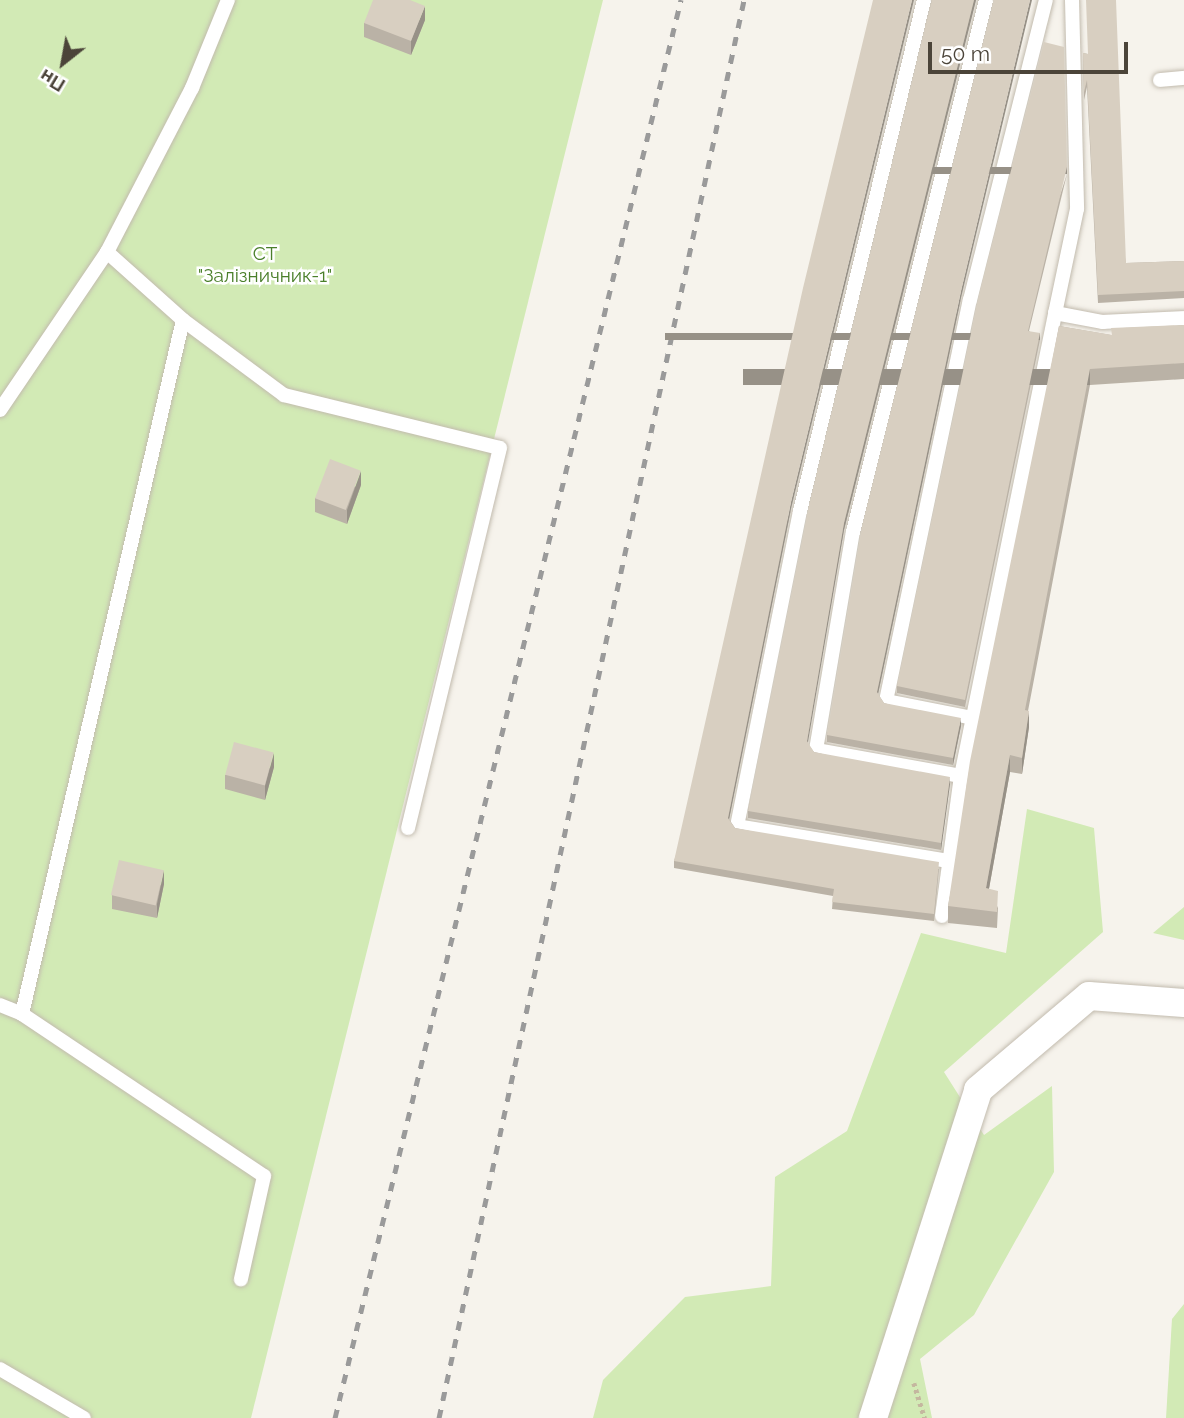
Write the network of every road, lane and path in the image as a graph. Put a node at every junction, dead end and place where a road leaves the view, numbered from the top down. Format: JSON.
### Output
{"nodes":[{"id":1,"x":228,"y":0,"type":"edge"},
{"id":2,"x":923,"y":0,"type":"edge"},
{"id":3,"x":986,"y":0,"type":"edge"},
{"id":4,"x":1046,"y":0,"type":"edge"},
{"id":5,"x":1072,"y":0,"type":"edge"},
{"id":6,"x":1184,"y":78,"type":"edge"},
{"id":7,"x":1160,"y":80,"type":"dead end"},
{"id":8,"x":107,"y":252,"type":"junction"},
{"id":9,"x":1055,"y":313,"type":"junction"},
{"id":10,"x":1184,"y":318,"type":"edge"},
{"id":11,"x":183,"y":320,"type":"junction"},
{"id":12,"x":0,"y":410,"type":"edge"},
{"id":13,"x":973,"y":718,"type":"junction"},
{"id":14,"x":961,"y":776,"type":"junction"},
{"id":15,"x":408,"y":828,"type":"dead end"},
{"id":16,"x":949,"y":861,"type":"junction"},
{"id":17,"x":942,"y":916,"type":"dead end"},
{"id":18,"x":1184,"y":1003,"type":"edge"},
{"id":19,"x":0,"y":1005,"type":"edge"},
{"id":20,"x":22,"y":1014,"type":"junction"},
{"id":21,"x":241,"y":1279,"type":"dead end"},
{"id":22,"x":0,"y":1369,"type":"edge"},
{"id":23,"x":84,"y":1418,"type":"edge"},
{"id":24,"x":873,"y":1418,"type":"edge"}],
"edges":[{"from":1,"to":8,"type":"lane"},
{"from":2,"to":16,"type":"lane"},
{"from":3,"to":14,"type":"lane"},
{"from":4,"to":13,"type":"lane"},
{"from":5,"to":9,"type":"lane"},
{"from":6,"to":7,"type":"lane"},
{"from":8,"to":11,"type":"lane"},
{"from":8,"to":12,"type":"lane"},
{"from":9,"to":10,"type":"lane"},
{"from":9,"to":13,"type":"lane"},
{"from":11,"to":15,"type":"lane"},
{"from":11,"to":20,"type":"lane"},
{"from":13,"to":14,"type":"lane"},
{"from":14,"to":16,"type":"lane"},
{"from":16,"to":17,"type":"lane"},
{"from":18,"to":24,"type":"street"},
{"from":19,"to":20,"type":"lane"},
{"from":20,"to":21,"type":"lane"},
{"from":22,"to":23,"type":"lane"}]}
